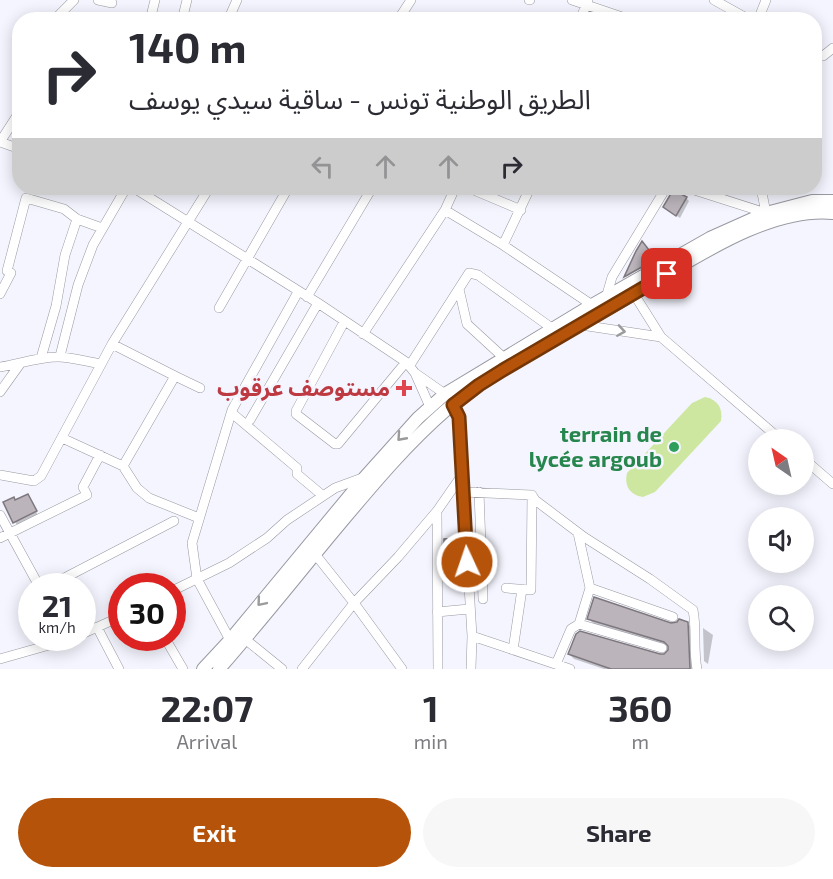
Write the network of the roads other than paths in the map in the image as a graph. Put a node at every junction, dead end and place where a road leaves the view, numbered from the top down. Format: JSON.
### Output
{"nodes":[{"id":1,"x":74,"y":0,"type":"edge"},
{"id":2,"x":98,"y":0,"type":"edge"},
{"id":3,"x":572,"y":0,"type":"edge"},
{"id":4,"x":714,"y":0,"type":"edge"},
{"id":5,"x":587,"y":2,"type":"edge"},
{"id":6,"x":112,"y":3,"type":"dead end"},
{"id":7,"x":62,"y":12,"type":"edge"},
{"id":8,"x":611,"y":12,"type":"edge"},
{"id":9,"x":736,"y":12,"type":"edge"},
{"id":10,"x":12,"y":123,"type":"edge"},
{"id":11,"x":0,"y":142,"type":"edge"},
{"id":12,"x":122,"y":195,"type":"edge"},
{"id":13,"x":145,"y":195,"type":"edge"},
{"id":14,"x":204,"y":195,"type":"edge"},
{"id":15,"x":284,"y":195,"type":"edge"},
{"id":16,"x":367,"y":195,"type":"edge"},
{"id":17,"x":452,"y":195,"type":"edge"},
{"id":18,"x":486,"y":195,"type":"edge"},
{"id":19,"x":527,"y":195,"type":"edge"},
{"id":20,"x":661,"y":195,"type":"edge"},
{"id":21,"x":710,"y":195,"type":"edge"},
{"id":22,"x":762,"y":195,"type":"edge"},
{"id":23,"x":833,"y":201,"type":"edge"},
{"id":24,"x":445,"y":210,"type":"junction"},
{"id":25,"x":521,"y":210,"type":"junction"},
{"id":26,"x":766,"y":213,"type":"junction"},
{"id":27,"x":833,"y":213,"type":"edge"},
{"id":28,"x":77,"y":219,"type":"junction"},
{"id":29,"x":187,"y":222,"type":"junction"},
{"id":30,"x":102,"y":228,"type":"junction"},
{"id":31,"x":503,"y":245,"type":"junction"},
{"id":32,"x":247,"y":259,"type":"junction"},
{"id":33,"x":459,"y":289,"type":"junction"},
{"id":34,"x":0,"y":294,"type":"edge"},
{"id":35,"x":302,"y":294,"type":"junction"},
{"id":36,"x":634,"y":294,"type":"junction"},
{"id":37,"x":606,"y":298,"type":"junction"},
{"id":38,"x":318,"y":303,"type":"junction"},
{"id":39,"x":592,"y":305,"type":"junction"},
{"id":40,"x":219,"y":309,"type":"dead end"},
{"id":41,"x":344,"y":322,"type":"junction"},
{"id":42,"x":581,"y":325,"type":"junction"},
{"id":43,"x":553,"y":328,"type":"junction"},
{"id":44,"x":363,"y":333,"type":"junction"},
{"id":45,"x":661,"y":337,"type":"junction"},
{"id":46,"x":112,"y":344,"type":"junction"},
{"id":47,"x":521,"y":354,"type":"junction"},
{"id":48,"x":60,"y":356,"type":"junction"},
{"id":49,"x":41,"y":358,"type":"junction"},
{"id":50,"x":504,"y":358,"type":"junction"},
{"id":51,"x":408,"y":363,"type":"junction"},
{"id":52,"x":20,"y":364,"type":"junction"},
{"id":53,"x":101,"y":364,"type":"junction"},
{"id":54,"x":0,"y":367,"type":"edge"},
{"id":55,"x":416,"y":373,"type":"junction"},
{"id":56,"x":175,"y":376,"type":"junction"},
{"id":57,"x":200,"y":388,"type":"dead end"},
{"id":58,"x":0,"y":392,"type":"edge"},
{"id":59,"x":444,"y":394,"type":"junction"},
{"id":60,"x":453,"y":405,"type":"junction"},
{"id":61,"x":430,"y":407,"type":"junction"},
{"id":62,"x":231,"y":410,"type":"junction"},
{"id":63,"x":250,"y":420,"type":"dead end"},
{"id":64,"x":768,"y":429,"type":"edge"},
{"id":65,"x":62,"y":438,"type":"junction"},
{"id":66,"x":100,"y":455,"type":"junction"},
{"id":67,"x":123,"y":466,"type":"junction"},
{"id":68,"x":814,"y":468,"type":"edge"},
{"id":69,"x":0,"y":475,"type":"edge"},
{"id":70,"x":462,"y":475,"type":"junction"},
{"id":71,"x":365,"y":477,"type":"junction"},
{"id":72,"x":833,"y":484,"type":"edge"},
{"id":73,"x":463,"y":492,"type":"junction"},
{"id":74,"x":479,"y":492,"type":"junction"},
{"id":75,"x":322,"y":495,"type":"junction"},
{"id":76,"x":532,"y":495,"type":"junction"},
{"id":77,"x":437,"y":511,"type":"junction"},
{"id":78,"x":0,"y":515,"type":"edge"},
{"id":79,"x":200,"y":518,"type":"junction"},
{"id":80,"x":174,"y":521,"type":"dead end"},
{"id":81,"x":9,"y":533,"type":"junction"},
{"id":82,"x":578,"y":533,"type":"junction"},
{"id":83,"x":0,"y":538,"type":"edge"},
{"id":84,"x":315,"y":554,"type":"junction"},
{"id":85,"x":32,"y":573,"type":"edge"},
{"id":86,"x":74,"y":573,"type":"edge"},
{"id":87,"x":197,"y":579,"type":"junction"},
{"id":88,"x":186,"y":584,"type":"edge"},
{"id":89,"x":506,"y":588,"type":"dead end"},
{"id":90,"x":590,"y":588,"type":"junction"},
{"id":91,"x":522,"y":589,"type":"junction"},
{"id":92,"x":483,"y":599,"type":"dead end"},
{"id":93,"x":354,"y":603,"type":"junction"},
{"id":94,"x":469,"y":609,"type":"junction"},
{"id":95,"x":438,"y":612,"type":"junction"},
{"id":96,"x":673,"y":617,"type":"dead end"},
{"id":97,"x":108,"y":622,"type":"edge"},
{"id":98,"x":579,"y":624,"type":"junction"},
{"id":99,"x":97,"y":627,"type":"joint"},
{"id":100,"x":472,"y":636,"type":"junction"},
{"id":101,"x":245,"y":639,"type":"junction"},
{"id":102,"x":230,"y":640,"type":"junction"},
{"id":103,"x":662,"y":648,"type":"dead end"},
{"id":104,"x":513,"y":650,"type":"junction"},
{"id":105,"x":27,"y":651,"type":"edge"},
{"id":106,"x":173,"y":651,"type":"edge"},
{"id":107,"x":0,"y":659,"type":"edge"},
{"id":108,"x":556,"y":664,"type":"junction"},
{"id":109,"x":118,"y":669,"type":"edge"},
{"id":110,"x":183,"y":669,"type":"edge"},
{"id":111,"x":203,"y":669,"type":"edge"},
{"id":112,"x":219,"y":669,"type":"edge"},
{"id":113,"x":282,"y":669,"type":"edge"},
{"id":114,"x":302,"y":669,"type":"edge"},
{"id":115,"x":402,"y":669,"type":"edge"},
{"id":116,"x":438,"y":669,"type":"edge"},
{"id":117,"x":471,"y":669,"type":"edge"},
{"id":118,"x":570,"y":669,"type":"edge"},
{"id":119,"x":697,"y":669,"type":"edge"}],
"edges":[{"from":1,"to":7,"type":"street"},
{"from":2,"to":6,"type":"street"},
{"from":3,"to":5,"type":"street"},
{"from":4,"to":9,"type":"street"},
{"from":5,"to":8,"type":"street"},
{"from":10,"to":11,"type":"street"},
{"from":12,"to":30,"type":"street"},
{"from":13,"to":29,"type":"street"},
{"from":14,"to":29,"type":"street"},
{"from":15,"to":32,"type":"street"},
{"from":16,"to":35,"type":"street"},
{"from":17,"to":24,"type":"street"},
{"from":18,"to":25,"type":"street"},
{"from":19,"to":25,"type":"street"},
{"from":20,"to":37,"type":"street"},
{"from":21,"to":26,"type":"street"},
{"from":22,"to":26,"type":"street"},
{"from":23,"to":26,"type":"main road"},
{"from":24,"to":31,"type":"street"},
{"from":24,"to":44,"type":"street"},
{"from":25,"to":31,"type":"street"},
{"from":26,"to":37,"type":"main road"},
{"from":27,"to":36,"type":"main road"},
{"from":28,"to":30,"type":"street"},
{"from":28,"to":34,"type":"street"},
{"from":28,"to":49,"type":"street"},
{"from":29,"to":32,"type":"street"},
{"from":29,"to":46,"type":"street"},
{"from":30,"to":48,"type":"street"},
{"from":31,"to":39,"type":"street"},
{"from":32,"to":35,"type":"street"},
{"from":32,"to":40,"type":"street"},
{"from":33,"to":43,"type":"street"},
{"from":33,"to":50,"type":"street"},
{"from":33,"to":51,"type":"street"},
{"from":35,"to":38,"type":"street"},
{"from":35,"to":62,"type":"street"},
{"from":36,"to":42,"type":"main road"},
{"from":36,"to":45,"type":"street"},
{"from":37,"to":39,"type":"main road"},
{"from":38,"to":41,"type":"street"},
{"from":38,"to":63,"type":"street"},
{"from":39,"to":43,"type":"main road"},
{"from":41,"to":44,"type":"street"},
{"from":41,"to":51,"type":"street"},
{"from":42,"to":45,"type":"street","one_way":true},
{"from":42,"to":47,"type":"main road"},
{"from":43,"to":47,"type":"main road"},
{"from":44,"to":51,"type":"street"},
{"from":45,"to":64,"type":"street"},
{"from":46,"to":53,"type":"street"},
{"from":46,"to":56,"type":"street"},
{"from":47,"to":50,"type":"main road"},
{"from":47,"to":60,"type":"main road"},
{"from":48,"to":49,"type":"street"},
{"from":48,"to":53,"type":"street"},
{"from":49,"to":52,"type":"street"},
{"from":50,"to":59,"type":"main road"},
{"from":51,"to":55,"type":"street"},
{"from":52,"to":54,"type":"street"},
{"from":52,"to":58,"type":"street"},
{"from":53,"to":65,"type":"street"},
{"from":55,"to":59,"type":"street"},
{"from":55,"to":61,"type":"street"},
{"from":56,"to":57,"type":"street"},
{"from":56,"to":67,"type":"street"},
{"from":59,"to":61,"type":"main road"},
{"from":60,"to":70,"type":"street"},
{"from":60,"to":84,"type":"main road"},
{"from":61,"to":71,"type":"main road","one_way":true},
{"from":62,"to":75,"type":"street"},
{"from":62,"to":79,"type":"street"},
{"from":65,"to":66,"type":"street"},
{"from":65,"to":69,"type":"street"},
{"from":66,"to":67,"type":"street"},
{"from":66,"to":81,"type":"street"},
{"from":67,"to":79,"type":"street"},
{"from":68,"to":72,"type":"street"},
{"from":70,"to":73,"type":"street"},
{"from":70,"to":77,"type":"street"},
{"from":71,"to":75,"type":"street"},
{"from":71,"to":102,"type":"main road","one_way":true},
{"from":73,"to":74,"type":"street"},
{"from":73,"to":94,"type":"street"},
{"from":74,"to":76,"type":"street"},
{"from":74,"to":92,"type":"street"},
{"from":75,"to":87,"type":"street"},
{"from":76,"to":82,"type":"street"},
{"from":76,"to":91,"type":"street"},
{"from":77,"to":93,"type":"street"},
{"from":77,"to":95,"type":"street"},
{"from":78,"to":81,"type":"street"},
{"from":79,"to":87,"type":"street"},
{"from":80,"to":86,"type":"street"},
{"from":81,"to":83,"type":"street"},
{"from":81,"to":85,"type":"street"},
{"from":82,"to":90,"type":"street"},
{"from":82,"to":119,"type":"street"},
{"from":84,"to":93,"type":"street"},
{"from":84,"to":101,"type":"main road"},
{"from":87,"to":88,"type":"street"},
{"from":87,"to":102,"type":"street"},
{"from":89,"to":91,"type":"street"},
{"from":90,"to":96,"type":"street"},
{"from":90,"to":98,"type":"street"},
{"from":91,"to":104,"type":"street"},
{"from":93,"to":114,"type":"street"},
{"from":93,"to":115,"type":"street"},
{"from":94,"to":95,"type":"street"},
{"from":94,"to":100,"type":"street"},
{"from":95,"to":116,"type":"street"},
{"from":97,"to":99,"type":"street"},
{"from":98,"to":103,"type":"street"},
{"from":98,"to":108,"type":"street"},
{"from":99,"to":109,"type":"street"},
{"from":100,"to":104,"type":"street"},
{"from":100,"to":117,"type":"street"},
{"from":101,"to":112,"type":"main road"},
{"from":101,"to":113,"type":"street"},
{"from":102,"to":111,"type":"main road"},
{"from":104,"to":108,"type":"street"},
{"from":105,"to":107,"type":"street"},
{"from":106,"to":110,"type":"street"},
{"from":108,"to":118,"type":"street"}]}
